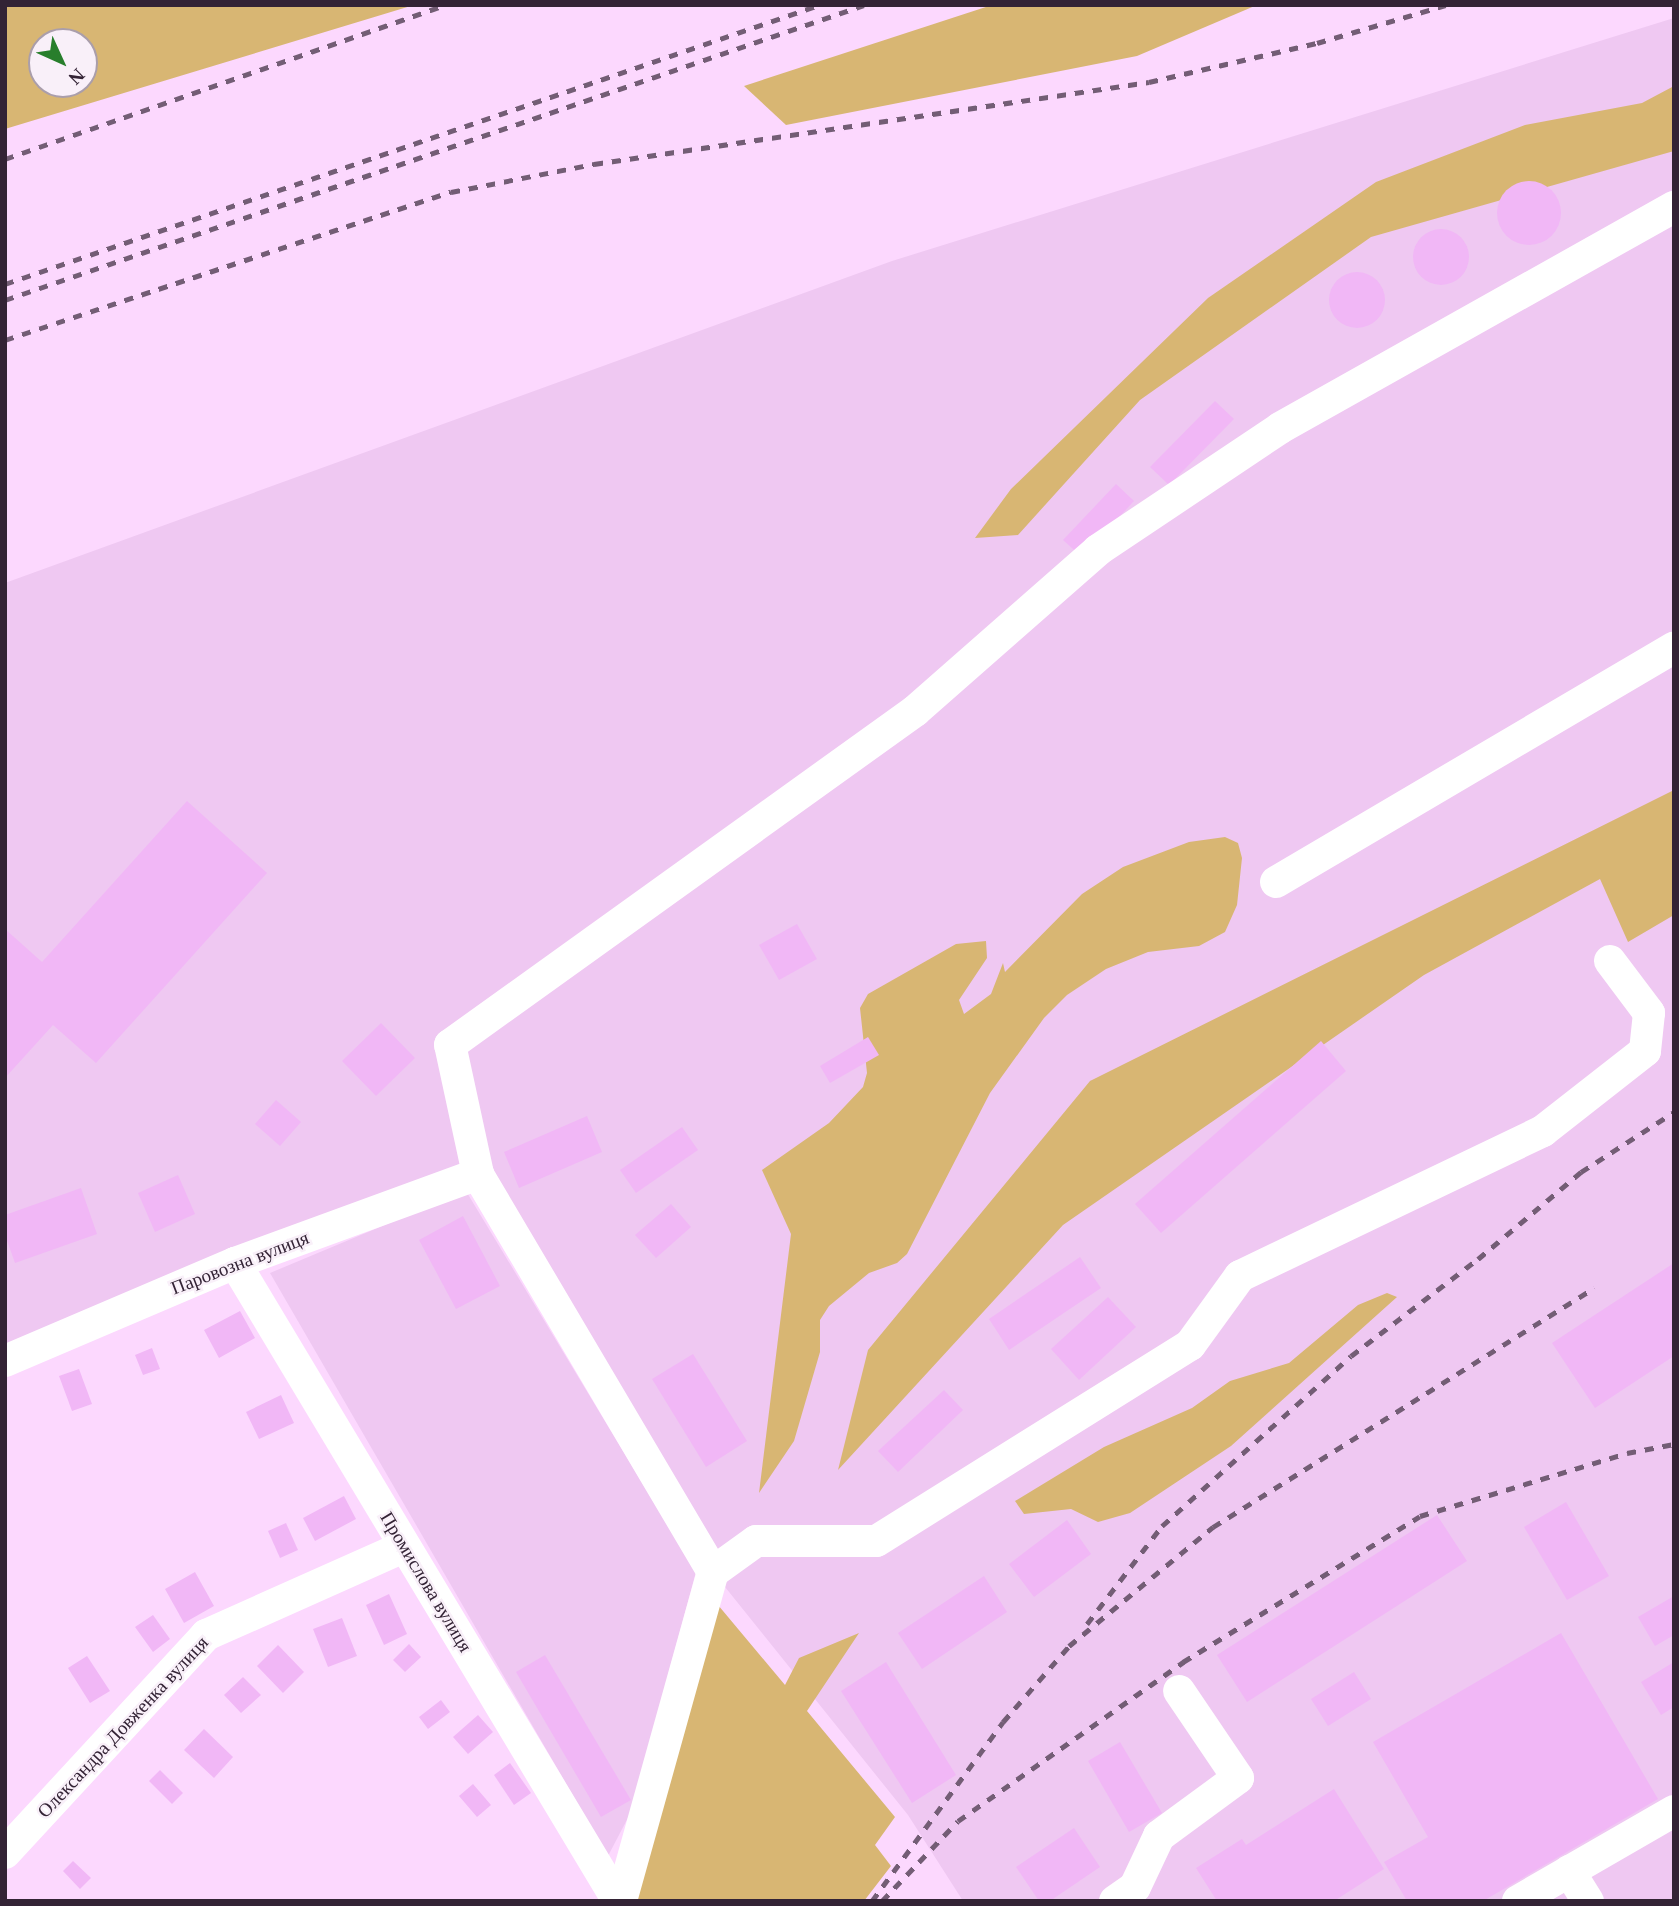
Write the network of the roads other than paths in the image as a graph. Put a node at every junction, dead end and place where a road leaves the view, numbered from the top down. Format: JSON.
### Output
{"nodes":[{"id":1,"x":1674,"y":206,"type":"edge"},
{"id":2,"x":1674,"y":648,"type":"edge"},
{"id":3,"x":1276,"y":882,"type":"dead end"},
{"id":4,"x":1610,"y":961,"type":"dead end"},
{"id":5,"x":478,"y":1174,"type":"junction"},
{"id":6,"x":235,"y":1263,"type":"junction"},
{"id":7,"x":5,"y":1361,"type":"edge"},
{"id":8,"x":404,"y":1547,"type":"junction"},
{"id":9,"x":713,"y":1572,"type":"junction"},
{"id":10,"x":1180,"y":1691,"type":"dead end"},
{"id":11,"x":1674,"y":1811,"type":"edge"},
{"id":12,"x":5,"y":1853,"type":"edge"},
{"id":13,"x":1569,"y":1871,"type":"junction"},
{"id":14,"x":620,"y":1901,"type":"edge"},
{"id":15,"x":1115,"y":1901,"type":"edge"},
{"id":16,"x":1518,"y":1901,"type":"edge"},
{"id":17,"x":1588,"y":1901,"type":"edge"}],
"edges":[{"from":1,"to":5,"type":"street"},
{"from":2,"to":3,"type":"street"},
{"from":4,"to":9,"type":"street"},
{"from":5,"to":6,"type":"street","name":"Паровозна вулиця"},
{"from":5,"to":9,"type":"street"},
{"from":6,"to":7,"type":"street","name":"Паровозна вулиця"},
{"from":6,"to":8,"type":"street","name":"Промислова вулиця"},
{"from":8,"to":12,"type":"street","name":"Олександра Довженка вулиця"},
{"from":8,"to":14,"type":"street","name":"Промислова вулиця"},
{"from":9,"to":14,"type":"street"},
{"from":10,"to":15,"type":"street"},
{"from":11,"to":13,"type":"street"},
{"from":13,"to":16,"type":"street"},
{"from":13,"to":17,"type":"street"}]}
